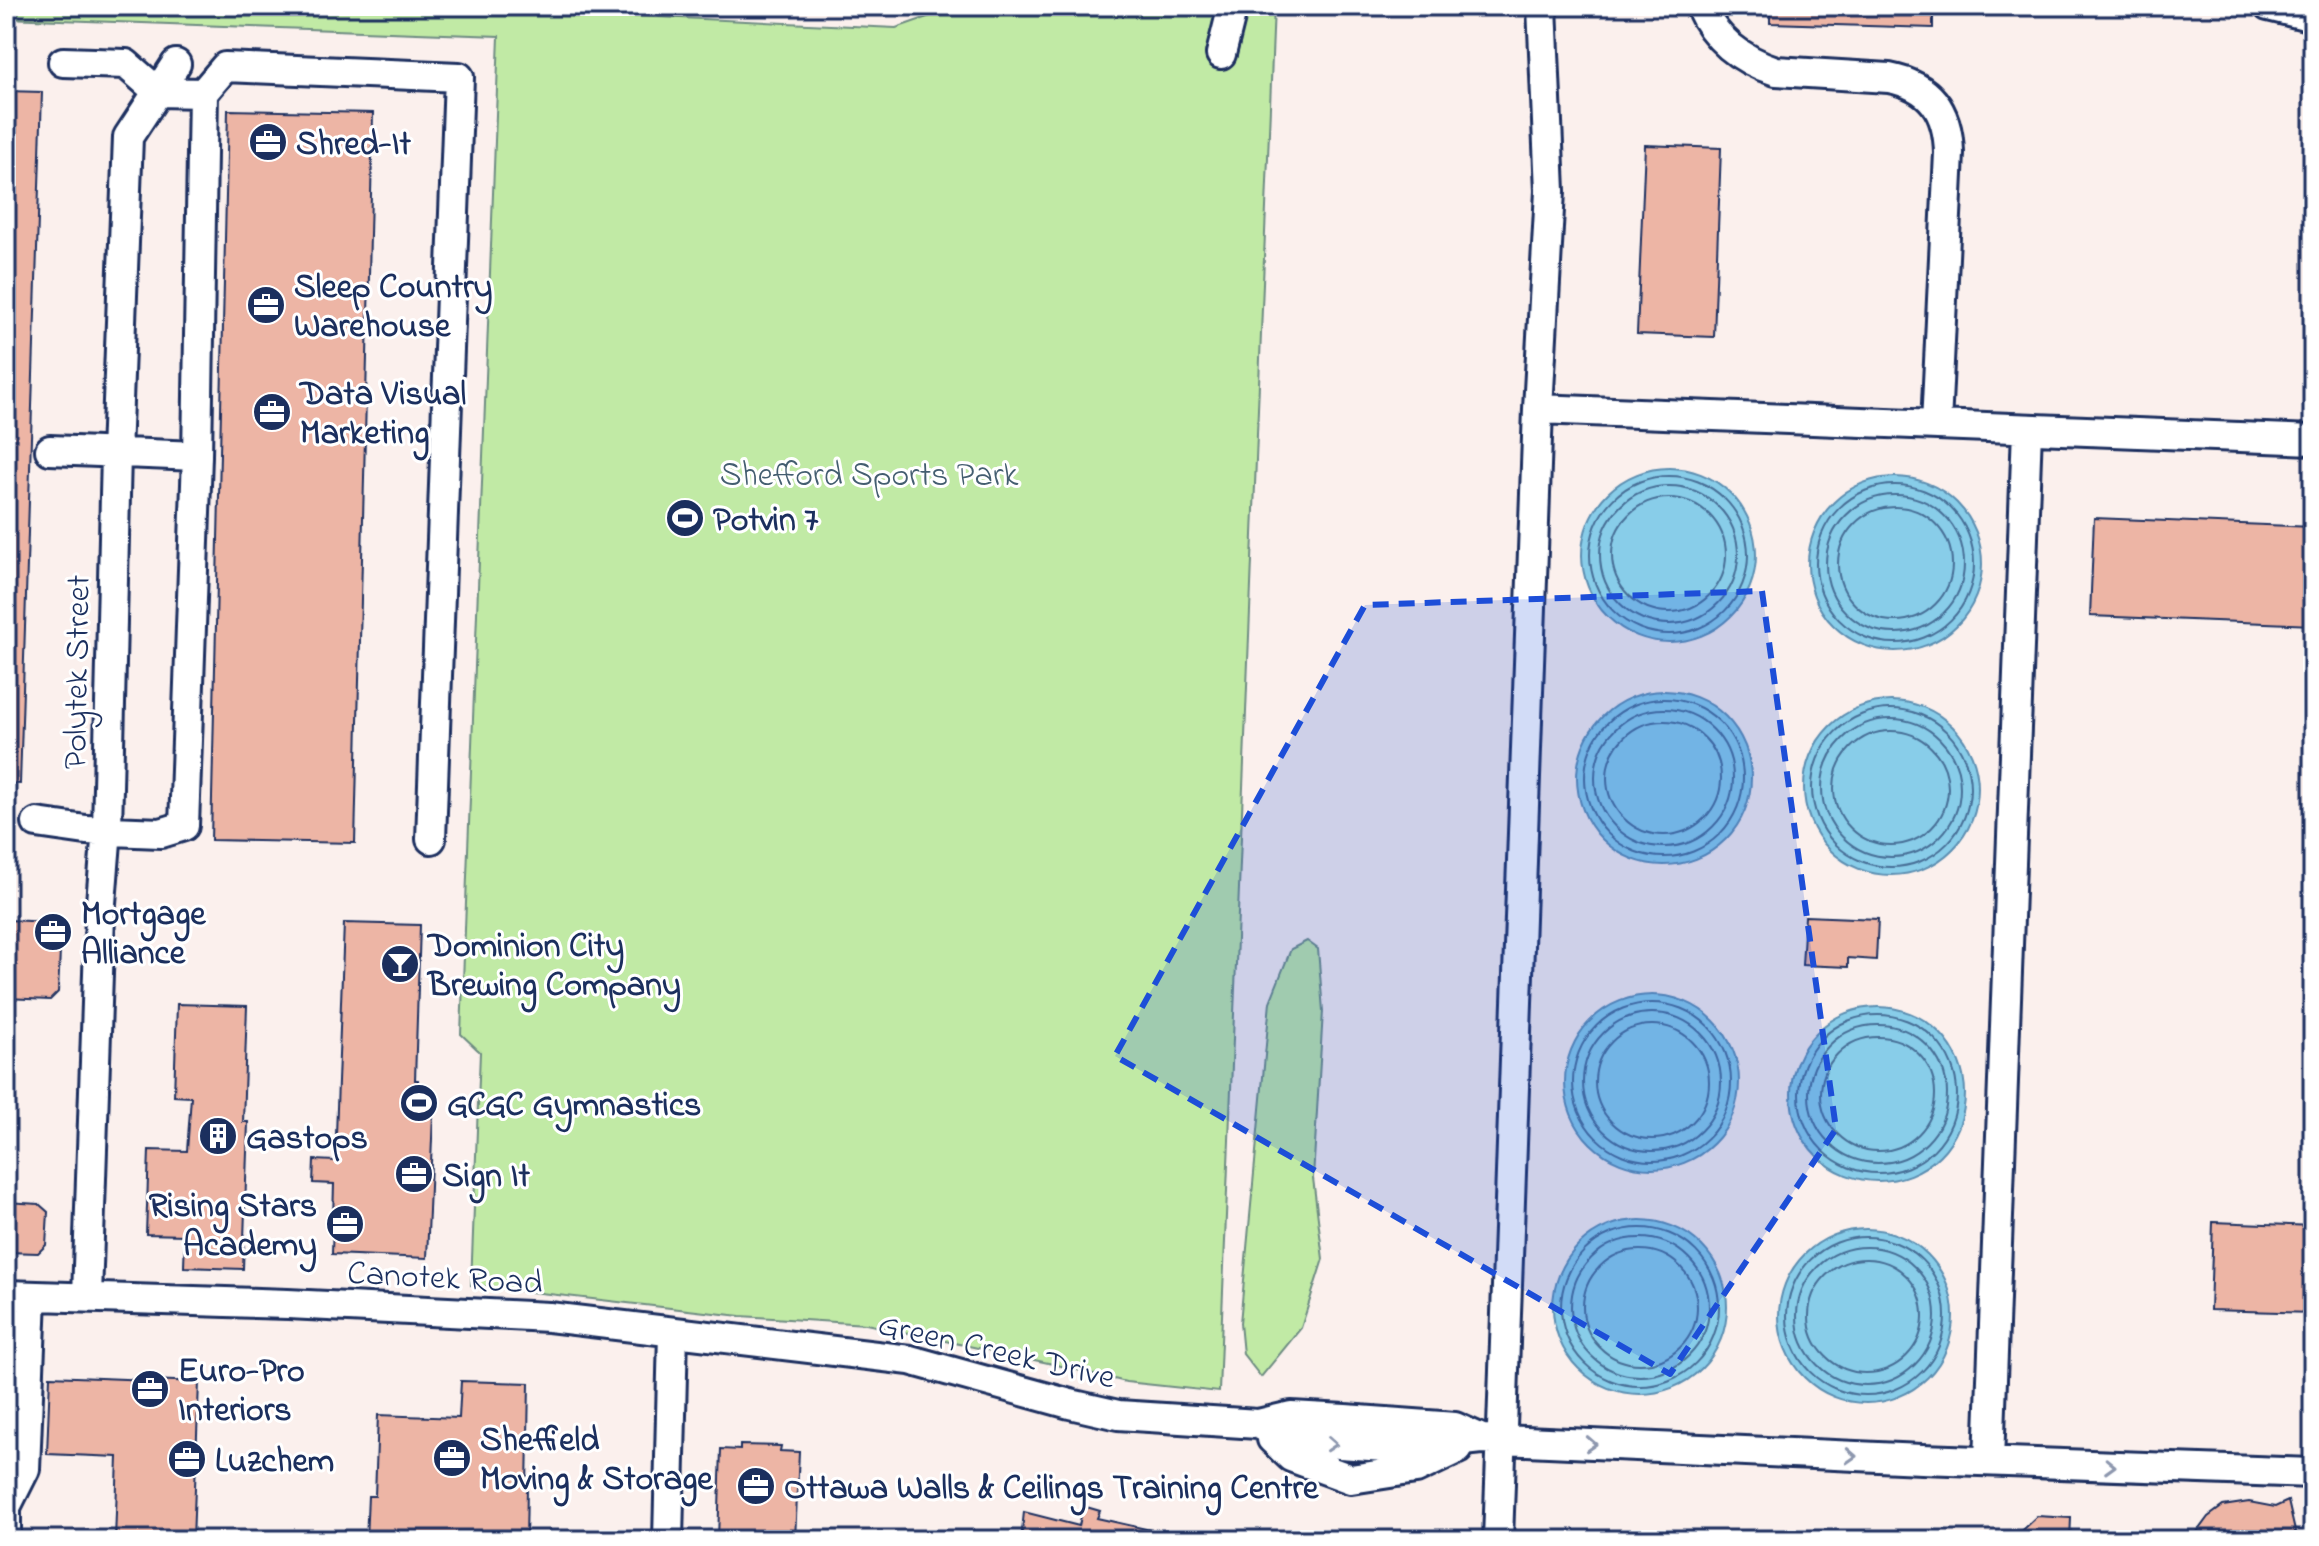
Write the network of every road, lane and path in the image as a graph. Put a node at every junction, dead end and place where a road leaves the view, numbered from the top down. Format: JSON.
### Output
{"nodes":[{"id":1,"x":1233,"y":6,"type":"edge"},
{"id":2,"x":1542,"y":6,"type":"edge"},
{"id":3,"x":1700,"y":6,"type":"edge"},
{"id":4,"x":2268,"y":6,"type":"edge"},
{"id":5,"x":2313,"y":17,"type":"edge"},
{"id":6,"x":1221,"y":54,"type":"dead end"},
{"id":7,"x":63,"y":62,"type":"dead end"},
{"id":8,"x":176,"y":64,"type":"dead end"},
{"id":9,"x":158,"y":92,"type":"junction"},
{"id":10,"x":203,"y":93,"type":"junction"},
{"id":11,"x":1538,"y":409,"type":"junction"},
{"id":12,"x":1936,"y":425,"type":"junction"},
{"id":13,"x":2027,"y":429,"type":"junction"},
{"id":14,"x":2313,"y":440,"type":"edge"},
{"id":15,"x":50,"y":450,"type":"dead end"},
{"id":16,"x":116,"y":454,"type":"junction"},
{"id":17,"x":197,"y":456,"type":"junction"},
{"id":18,"x":37,"y":823,"type":"dead end"},
{"id":19,"x":107,"y":829,"type":"junction"},
{"id":20,"x":431,"y":839,"type":"dead end"},
{"id":21,"x":19,"y":1296,"type":"edge"},
{"id":22,"x":87,"y":1296,"type":"junction"},
{"id":23,"x":673,"y":1332,"type":"junction"},
{"id":24,"x":1491,"y":1439,"type":"junction"},
{"id":25,"x":1989,"y":1461,"type":"junction"},
{"id":26,"x":2313,"y":1473,"type":"edge"},
{"id":27,"x":6,"y":1540,"type":"edge"},
{"id":28,"x":668,"y":1540,"type":"edge"},
{"id":29,"x":1498,"y":1540,"type":"edge"}],
"edges":[{"from":1,"to":6,"type":"street"},
{"from":2,"to":11,"type":"street"},
{"from":3,"to":12,"type":"street"},
{"from":4,"to":5,"type":"street"},
{"from":7,"to":9,"type":"street"},
{"from":8,"to":9,"type":"street","name":"Polytek Street"},
{"from":9,"to":10,"type":"street"},
{"from":9,"to":16,"type":"street","name":"Polytek Street"},
{"from":10,"to":17,"type":"street"},
{"from":10,"to":20,"type":"street"},
{"from":11,"to":12,"type":"street"},
{"from":11,"to":24,"type":"street"},
{"from":12,"to":13,"type":"street"},
{"from":13,"to":14,"type":"street"},
{"from":13,"to":25,"type":"street"},
{"from":15,"to":16,"type":"street"},
{"from":16,"to":17,"type":"street"},
{"from":16,"to":19,"type":"street","name":"Polytek Street"},
{"from":17,"to":19,"type":"street"},
{"from":18,"to":19,"type":"street"},
{"from":19,"to":22,"type":"street","name":"Polytek Street"},
{"from":21,"to":22,"type":"street","name":"Canotek Road"},
{"from":21,"to":27,"type":"street"},
{"from":22,"to":23,"type":"street","name":"Canotek Road"},
{"from":23,"to":24,"type":"street","name":"Green Creek Drive"},
{"from":23,"to":28,"type":"street"},
{"from":24,"to":25,"type":"street","one_way":true},
{"from":24,"to":29,"type":"street"},
{"from":25,"to":26,"type":"street","one_way":true}]}
